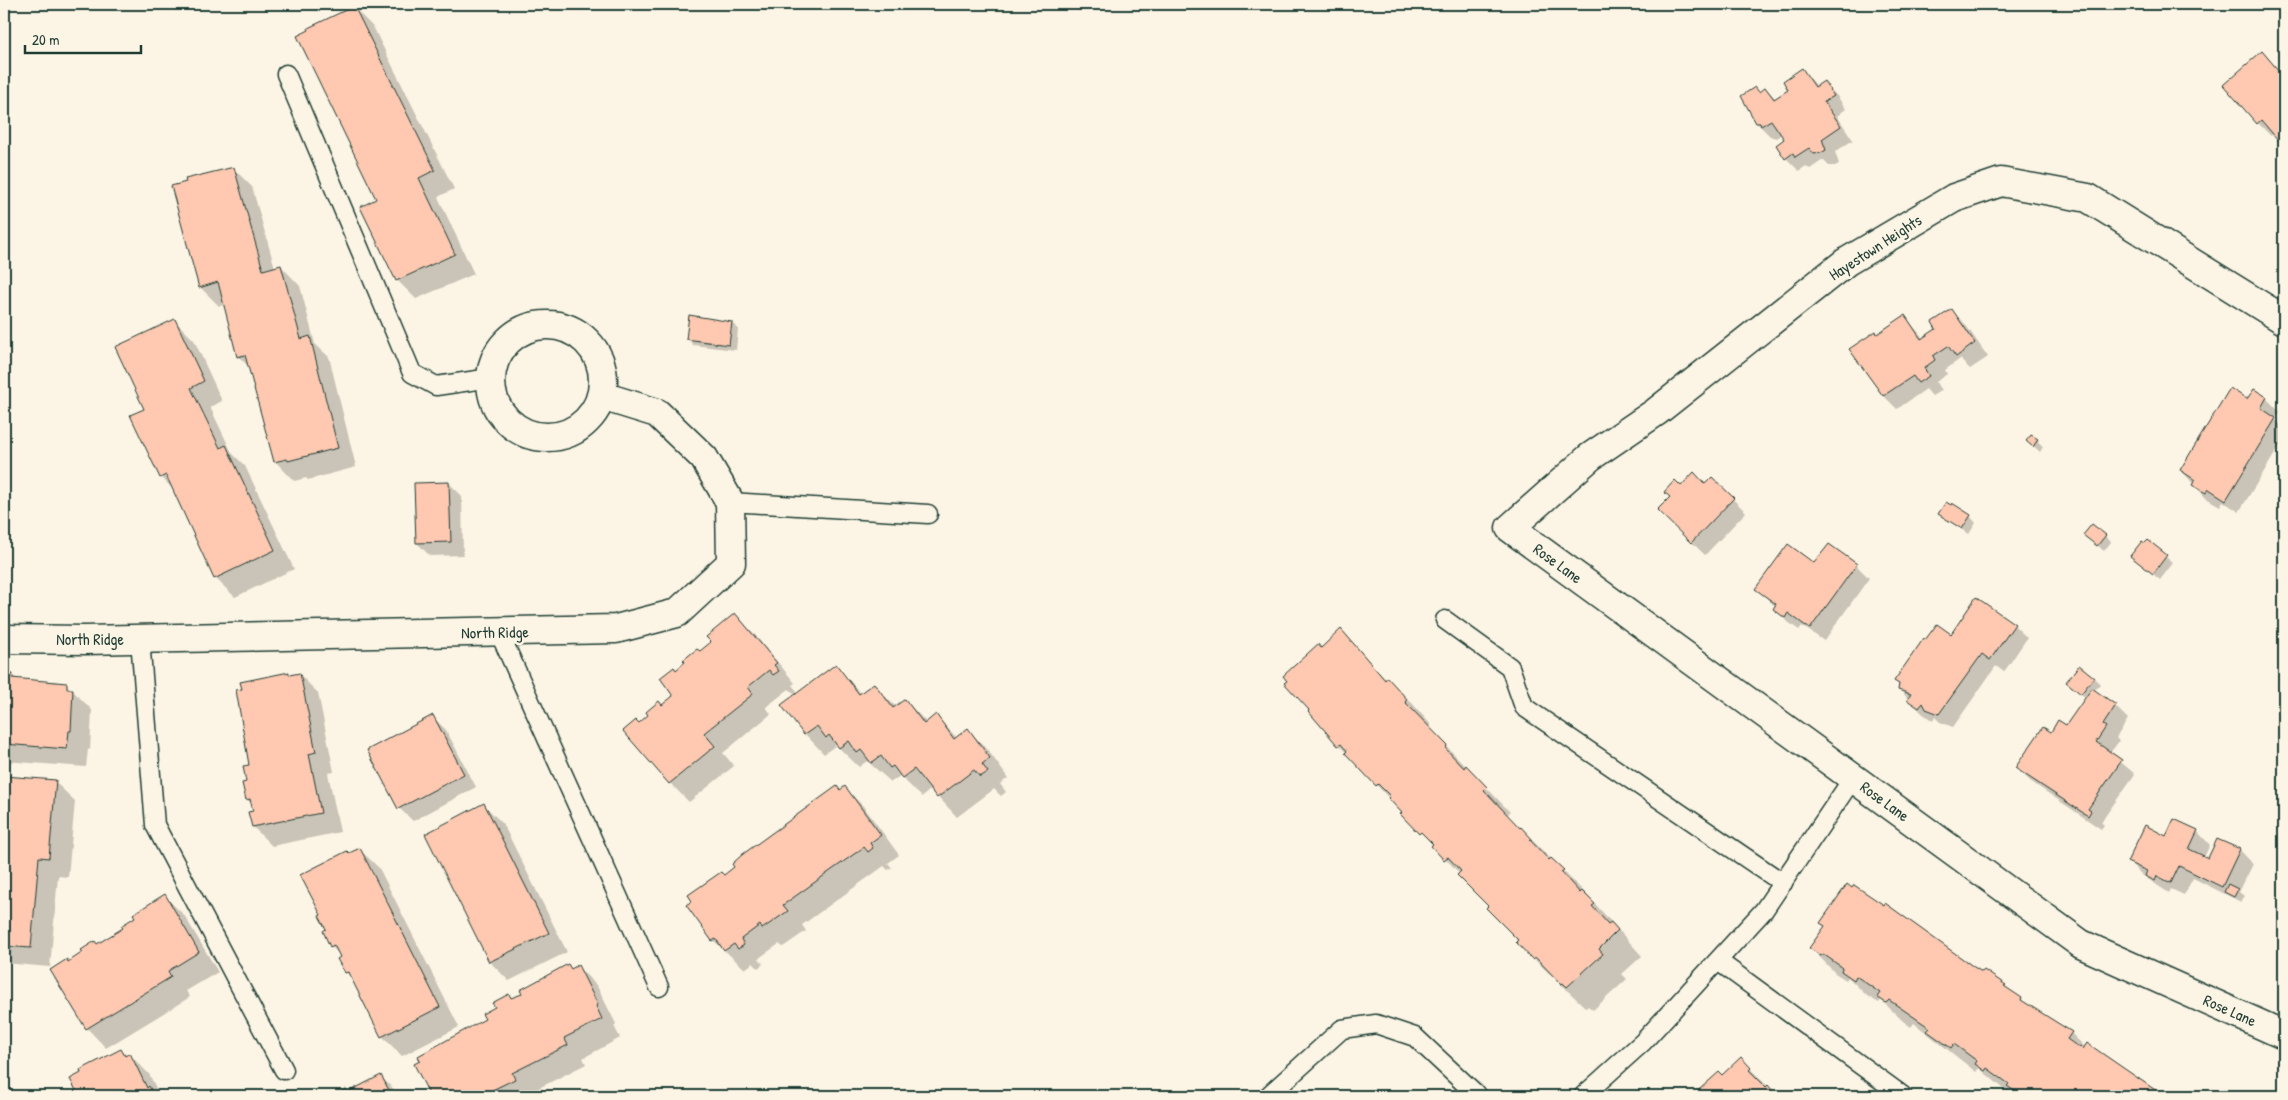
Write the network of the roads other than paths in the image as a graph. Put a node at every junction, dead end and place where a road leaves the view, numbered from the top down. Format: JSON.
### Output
{"nodes":[{"id":1,"x":286,"y":74,"type":"dead end"},
{"id":2,"x":2284,"y":320,"type":"edge"},
{"id":3,"x":491,"y":378,"type":"junction"},
{"id":4,"x":602,"y":396,"type":"junction"},
{"id":5,"x":730,"y":502,"type":"junction"},
{"id":6,"x":928,"y":514,"type":"dead end"},
{"id":7,"x":1510,"y":528,"type":"joint"},
{"id":8,"x":1445,"y":620,"type":"dead end"},
{"id":9,"x":499,"y":632,"type":"junction"},
{"id":10,"x":4,"y":639,"type":"edge"},
{"id":11,"x":140,"y":639,"type":"junction"},
{"id":12,"x":1853,"y":778,"type":"junction"},
{"id":13,"x":1783,"y":883,"type":"junction"},
{"id":14,"x":1718,"y":961,"type":"junction"},
{"id":15,"x":659,"y":987,"type":"dead end"},
{"id":16,"x":2284,"y":1035,"type":"edge"},
{"id":17,"x":284,"y":1070,"type":"dead end"},
{"id":18,"x":1268,"y":1096,"type":"edge"},
{"id":19,"x":1478,"y":1096,"type":"edge"},
{"id":20,"x":1583,"y":1096,"type":"edge"},
{"id":21,"x":1902,"y":1096,"type":"edge"}],
"edges":[{"from":1,"to":3,"type":"lane"},
{"from":2,"to":7,"type":"street","name":"Hayestown Heights"},
{"from":3,"to":4,"type":"street"},
{"from":3,"to":4,"type":"street"},
{"from":4,"to":5,"type":"street"},
{"from":5,"to":6,"type":"lane"},
{"from":5,"to":9,"type":"street","name":"North Ridge"},
{"from":7,"to":12,"type":"street","name":"Rose Lane"},
{"from":8,"to":13,"type":"lane"},
{"from":9,"to":11,"type":"street","name":"North Ridge"},
{"from":9,"to":15,"type":"lane"},
{"from":10,"to":11,"type":"street","name":"North Ridge"},
{"from":11,"to":17,"type":"lane"},
{"from":12,"to":13,"type":"lane"},
{"from":12,"to":16,"type":"street","name":"Rose Lane"},
{"from":13,"to":14,"type":"lane"},
{"from":14,"to":20,"type":"lane"},
{"from":14,"to":21,"type":"lane"},
{"from":18,"to":19,"type":"lane"}]}
